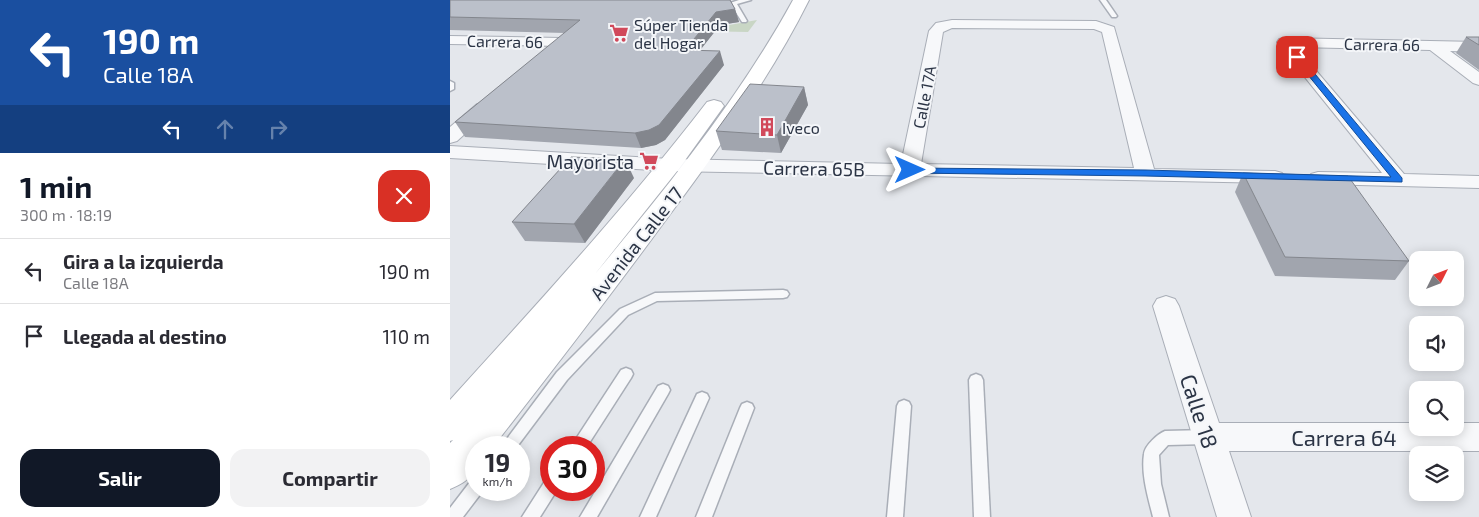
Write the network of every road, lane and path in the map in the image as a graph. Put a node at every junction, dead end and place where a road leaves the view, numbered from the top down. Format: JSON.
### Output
{"nodes":[{"id":1,"x":748,"y":0,"type":"edge"},
{"id":2,"x":1103,"y":0,"type":"edge"},
{"id":3,"x":787,"y":9,"type":"edge"},
{"id":4,"x":1109,"y":21,"type":"junction"},
{"id":5,"x":744,"y":22,"type":"dead end"},
{"id":6,"x":450,"y":40,"type":"edge"},
{"id":7,"x":1433,"y":45,"type":"junction"},
{"id":8,"x":1479,"y":47,"type":"edge"},
{"id":9,"x":543,"y":57,"type":"edge"},
{"id":10,"x":742,"y":67,"type":"dead end"},
{"id":11,"x":1479,"y":80,"type":"edge"},
{"id":12,"x":450,"y":83,"type":"edge"},
{"id":13,"x":727,"y":88,"type":"dead end"},
{"id":14,"x":450,"y":89,"type":"edge"},
{"id":15,"x":494,"y":99,"type":"edge"},
{"id":16,"x":450,"y":137,"type":"edge"},
{"id":17,"x":450,"y":152,"type":"edge"},
{"id":18,"x":682,"y":165,"type":"junction"},
{"id":19,"x":910,"y":170,"type":"junction"},
{"id":20,"x":1145,"y":173,"type":"junction"},
{"id":21,"x":1398,"y":180,"type":"junction"},
{"id":22,"x":1479,"y":182,"type":"edge"},
{"id":23,"x":783,"y":294,"type":"dead end"},
{"id":24,"x":1166,"y":306,"type":"dead end"},
{"id":25,"x":626,"y":374,"type":"dead end"},
{"id":26,"x":976,"y":380,"type":"dead end"},
{"id":27,"x":663,"y":390,"type":"dead end"},
{"id":28,"x":702,"y":398,"type":"dead end"},
{"id":29,"x":904,"y":406,"type":"dead end"},
{"id":30,"x":747,"y":408,"type":"dead end"},
{"id":31,"x":450,"y":425,"type":"edge"},
{"id":32,"x":516,"y":436,"type":"edge"},
{"id":33,"x":585,"y":436,"type":"edge"},
{"id":34,"x":1209,"y":437,"type":"junction"},
{"id":35,"x":1479,"y":437,"type":"edge"},
{"id":36,"x":450,"y":471,"type":"edge"},
{"id":37,"x":465,"y":501,"type":"edge"},
{"id":38,"x":541,"y":501,"type":"edge"},
{"id":39,"x":453,"y":517,"type":"edge"},
{"id":40,"x":530,"y":517,"type":"edge"},
{"id":41,"x":588,"y":517,"type":"edge"},
{"id":42,"x":648,"y":517,"type":"edge"},
{"id":43,"x":704,"y":517,"type":"edge"},
{"id":44,"x":895,"y":517,"type":"edge"},
{"id":45,"x":982,"y":517,"type":"edge"},
{"id":46,"x":1161,"y":517,"type":"edge"},
{"id":47,"x":1234,"y":517,"type":"edge"}],
"edges":[{"from":1,"to":5,"type":"lane"},
{"from":2,"to":4,"type":"lane"},
{"from":3,"to":10,"type":"street","name":"Avenida Calle 17"},
{"from":3,"to":18,"type":"street","name":"Avenida Calle 17"},
{"from":4,"to":19,"type":"street","name":"Calle 17A"},
{"from":4,"to":20,"type":"street"},
{"from":6,"to":9,"type":"street","name":"Carrera 66"},
{"from":7,"to":8,"type":"street","name":"Carrera 66"},
{"from":7,"to":11,"type":"street"},
{"from":7,"to":21,"type":"street","name":"Carrera 66"},
{"from":12,"to":14,"type":"lane"},
{"from":13,"to":18,"type":"street","name":"Avenida Calle 17"},
{"from":15,"to":16,"type":"street"},
{"from":17,"to":18,"type":"street","name":"Carrera 65B"},
{"from":18,"to":19,"type":"street","name":"Carrera 65B"},
{"from":18,"to":31,"type":"street","name":"Avenida Calle 17"},
{"from":18,"to":36,"type":"street","name":"Avenida Calle 17"},
{"from":19,"to":20,"type":"street","name":"Carrera 65B"},
{"from":20,"to":21,"type":"street","name":"Carrera 65B"},
{"from":21,"to":22,"type":"street","name":"Carrera 65B"},
{"from":23,"to":32,"type":"lane"},
{"from":24,"to":34,"type":"street","name":"Calle 18"},
{"from":25,"to":33,"type":"lane"},
{"from":26,"to":45,"type":"lane"},
{"from":27,"to":41,"type":"lane"},
{"from":28,"to":42,"type":"lane"},
{"from":29,"to":44,"type":"lane"},
{"from":30,"to":43,"type":"lane"},
{"from":34,"to":35,"type":"street","name":"Carrera 64"},
{"from":34,"to":46,"type":"lane"},
{"from":34,"to":47,"type":"street","name":"Calle 18"},
{"from":37,"to":39,"type":"lane"},
{"from":38,"to":40,"type":"lane"}]}
